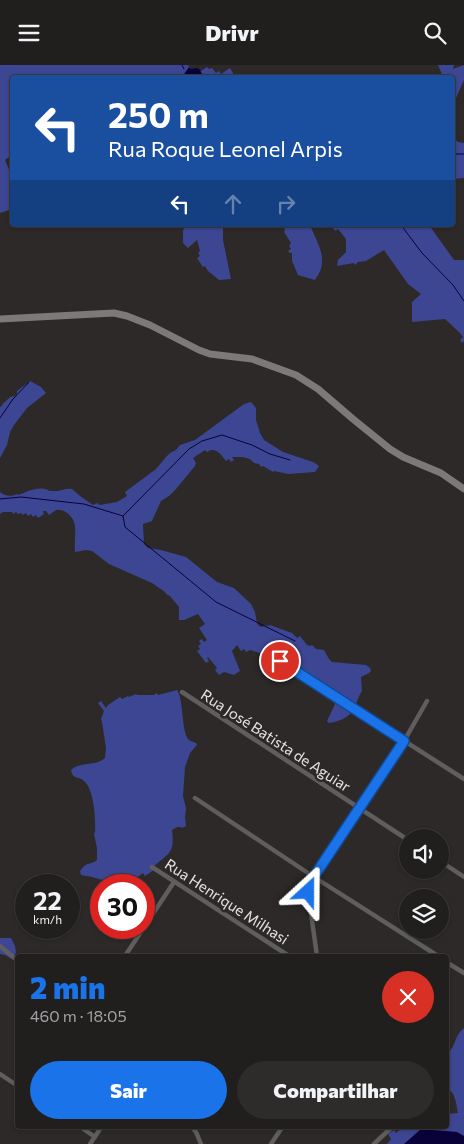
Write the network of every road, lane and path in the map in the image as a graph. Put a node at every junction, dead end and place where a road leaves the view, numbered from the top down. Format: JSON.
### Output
{"nodes":[{"id":1,"x":0,"y":319,"type":"edge"},
{"id":2,"x":464,"y":489,"type":"edge"},
{"id":3,"x":280,"y":661,"type":"dead end"},
{"id":4,"x":182,"y":692,"type":"dead end"},
{"id":5,"x":427,"y":701,"type":"dead end"},
{"id":6,"x":404,"y":741,"type":"junction"},
{"id":7,"x":464,"y":779,"type":"edge"},
{"id":8,"x":195,"y":798,"type":"dead end"},
{"id":9,"x":358,"y":808,"type":"junction"},
{"id":10,"x":399,"y":834,"type":"edge"},
{"id":11,"x":152,"y":867,"type":"dead end"},
{"id":12,"x":449,"y":867,"type":"edge"},
{"id":13,"x":314,"y":877,"type":"junction"},
{"id":14,"x":464,"y":877,"type":"edge"},
{"id":15,"x":174,"y":882,"type":"junction"},
{"id":16,"x":0,"y":946,"type":"edge"},
{"id":17,"x":126,"y":954,"type":"edge"},
{"id":18,"x":286,"y":954,"type":"edge"},
{"id":19,"x":317,"y":954,"type":"edge"},
{"id":20,"x":435,"y":954,"type":"edge"},
{"id":21,"x":15,"y":958,"type":"edge"},
{"id":22,"x":449,"y":964,"type":"edge"},
{"id":23,"x":464,"y":973,"type":"edge"},
{"id":24,"x":0,"y":1074,"type":"edge"},
{"id":25,"x":15,"y":1084,"type":"edge"},
{"id":26,"x":83,"y":1129,"type":"edge"},
{"id":27,"x":100,"y":1129,"type":"edge"},
{"id":28,"x":194,"y":1129,"type":"edge"},
{"id":29,"x":281,"y":1129,"type":"edge"},
{"id":30,"x":390,"y":1129,"type":"edge"},
{"id":31,"x":95,"y":1137,"type":"junction"},
{"id":32,"x":90,"y":1144,"type":"edge"},
{"id":33,"x":201,"y":1144,"type":"edge"},
{"id":34,"x":272,"y":1144,"type":"edge"},
{"id":35,"x":374,"y":1144,"type":"edge"}],
"edges":[{"from":1,"to":2,"type":"street"},
{"from":3,"to":6,"type":"street"},
{"from":4,"to":9,"type":"street","name":"Rua José Batista de Aguiar"},
{"from":5,"to":6,"type":"street"},
{"from":6,"to":7,"type":"street"},
{"from":6,"to":9,"type":"street"},
{"from":8,"to":13,"type":"street"},
{"from":9,"to":10,"type":"street","name":"Rua José Batista de Aguiar"},
{"from":9,"to":13,"type":"street"},
{"from":11,"to":15,"type":"street","name":"Rua Henrique Milhasi"},
{"from":12,"to":14,"type":"street"},
{"from":13,"to":19,"type":"street"},
{"from":13,"to":20,"type":"street"},
{"from":15,"to":17,"type":"street"},
{"from":15,"to":18,"type":"street","name":"Rua Henrique Milhasi"},
{"from":16,"to":21,"type":"street"},
{"from":22,"to":23,"type":"street"},
{"from":24,"to":25,"type":"street"},
{"from":26,"to":31,"type":"street"},
{"from":27,"to":31,"type":"street"},
{"from":28,"to":33,"type":"street"},
{"from":29,"to":34,"type":"street"},
{"from":30,"to":35,"type":"street"},
{"from":31,"to":32,"type":"street"}]}
